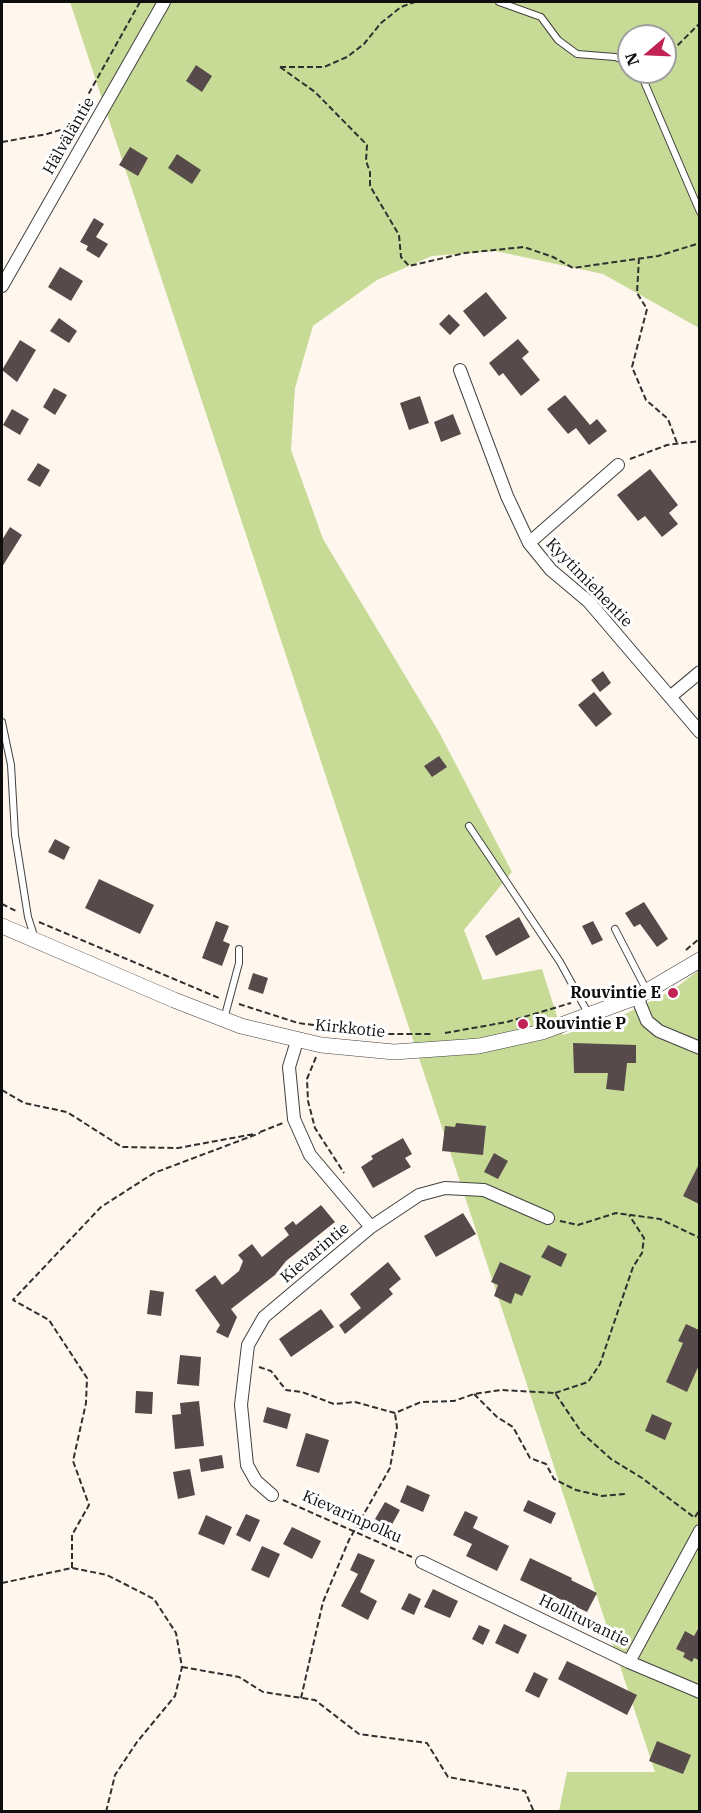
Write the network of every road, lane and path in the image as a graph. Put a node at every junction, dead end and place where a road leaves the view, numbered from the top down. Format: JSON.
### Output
{"nodes":[{"id":1,"x":140,"y":2,"type":"edge"},
{"id":2,"x":164,"y":2,"type":"edge"},
{"id":3,"x":415,"y":2,"type":"edge"},
{"id":4,"x":499,"y":2,"type":"edge"},
{"id":5,"x":699,"y":23,"type":"edge"},
{"id":6,"x":677,"y":46,"type":"edge"},
{"id":7,"x":617,"y":58,"type":"edge"},
{"id":8,"x":645,"y":84,"type":"edge"},
{"id":9,"x":2,"y":142,"type":"edge"},
{"id":10,"x":699,"y":212,"type":"edge"},
{"id":11,"x":699,"y":243,"type":"edge"},
{"id":12,"x":639,"y":258,"type":"junction"},
{"id":13,"x":2,"y":286,"type":"edge"},
{"id":14,"x":460,"y":370,"type":"dead end"},
{"id":15,"x":699,"y":441,"type":"edge"},
{"id":16,"x":677,"y":443,"type":"junction"},
{"id":17,"x":618,"y":465,"type":"joint"},
{"id":18,"x":529,"y":543,"type":"junction"},
{"id":19,"x":699,"y":672,"type":"edge"},
{"id":20,"x":670,"y":697,"type":"junction"},
{"id":21,"x":2,"y":722,"type":"edge"},
{"id":22,"x":699,"y":732,"type":"edge"},
{"id":23,"x":468,"y":826,"type":"dead end"},
{"id":24,"x":2,"y":904,"type":"edge"},
{"id":25,"x":28,"y":917,"type":"junction"},
{"id":26,"x":2,"y":926,"type":"edge"},
{"id":27,"x":615,"y":929,"type":"dead end"},
{"id":28,"x":699,"y":938,"type":"edge"},
{"id":29,"x":35,"y":939,"type":"junction"},
{"id":30,"x":239,"y":949,"type":"dead end"},
{"id":31,"x":683,"y":952,"type":"dead end"},
{"id":32,"x":699,"y":960,"type":"edge"},
{"id":33,"x":642,"y":994,"type":"junction"},
{"id":34,"x":581,"y":1000,"type":"junction"},
{"id":35,"x":228,"y":1001,"type":"junction"},
{"id":36,"x":590,"y":1016,"type":"junction"},
{"id":37,"x":224,"y":1019,"type":"junction"},
{"id":38,"x":327,"y":1027,"type":"junction"},
{"id":39,"x":297,"y":1041,"type":"junction"},
{"id":40,"x":321,"y":1045,"type":"junction"},
{"id":41,"x":699,"y":1048,"type":"edge"},
{"id":42,"x":2,"y":1090,"type":"edge"},
{"id":43,"x":294,"y":1119,"type":"junction"},
{"id":44,"x":260,"y":1132,"type":"junction"},
{"id":45,"x":346,"y":1176,"type":"dead end"},
{"id":46,"x":629,"y":1215,"type":"junction"},
{"id":47,"x":548,"y":1218,"type":"joint"},
{"id":48,"x":371,"y":1227,"type":"junction"},
{"id":49,"x":699,"y":1238,"type":"edge"},
{"id":50,"x":246,"y":1362,"type":"junction"},
{"id":51,"x":555,"y":1393,"type":"junction"},
{"id":52,"x":474,"y":1394,"type":"junction"},
{"id":53,"x":395,"y":1413,"type":"junction"},
{"id":54,"x":625,"y":1494,"type":"dead end"},
{"id":55,"x":272,"y":1495,"type":"joint"},
{"id":56,"x":699,"y":1509,"type":"edge"},
{"id":57,"x":354,"y":1530,"type":"junction"},
{"id":58,"x":699,"y":1531,"type":"edge"},
{"id":59,"x":422,"y":1562,"type":"joint"},
{"id":60,"x":72,"y":1568,"type":"junction"},
{"id":61,"x":2,"y":1582,"type":"edge"},
{"id":62,"x":630,"y":1662,"type":"junction"},
{"id":63,"x":183,"y":1667,"type":"junction"},
{"id":64,"x":699,"y":1692,"type":"edge"},
{"id":65,"x":301,"y":1698,"type":"junction"},
{"id":66,"x":106,"y":1812,"type":"edge"},
{"id":67,"x":534,"y":1812,"type":"edge"}],
"edges":[{"from":1,"to":9,"type":"path"},
{"from":2,"to":13,"type":"street","name":"Hälväläntie"},
{"from":3,"to":12,"type":"path"},
{"from":4,"to":7,"type":"lane"},
{"from":5,"to":6,"type":"path"},
{"from":8,"to":10,"type":"lane"},
{"from":11,"to":12,"type":"path"},
{"from":12,"to":16,"type":"path"},
{"from":14,"to":18,"type":"street","name":"Kyytimiehentie"},
{"from":15,"to":16,"type":"path"},
{"from":16,"to":17,"type":"path"},
{"from":17,"to":18,"type":"street"},
{"from":18,"to":20,"type":"street","name":"Kyytimiehentie"},
{"from":19,"to":20,"type":"street"},
{"from":20,"to":22,"type":"street","name":"Kyytimiehentie"},
{"from":21,"to":25,"type":"lane"},
{"from":23,"to":34,"type":"lane"},
{"from":24,"to":25,"type":"path"},
{"from":25,"to":29,"type":"lane"},
{"from":25,"to":35,"type":"path"},
{"from":26,"to":29,"type":"street","name":"Kirkkotie"},
{"from":27,"to":33,"type":"lane"},
{"from":28,"to":31,"type":"path"},
{"from":29,"to":37,"type":"street","name":"Kirkkotie"},
{"from":30,"to":35,"type":"lane"},
{"from":32,"to":33,"type":"street","name":"Kirkkotie"},
{"from":33,"to":36,"type":"street","name":"Kirkkotie"},
{"from":33,"to":41,"type":"street"},
{"from":34,"to":36,"type":"lane"},
{"from":34,"to":38,"type":"path"},
{"from":35,"to":37,"type":"lane"},
{"from":35,"to":38,"type":"path"},
{"from":36,"to":40,"type":"street","name":"Kirkkotie"},
{"from":37,"to":39,"type":"street","name":"Kirkkotie"},
{"from":38,"to":40,"type":"path"},
{"from":39,"to":40,"type":"street","name":"Kirkkotie"},
{"from":39,"to":43,"type":"street","name":"Kievarintie"},
{"from":40,"to":45,"type":"path"},
{"from":42,"to":44,"type":"path"},
{"from":43,"to":44,"type":"path"},
{"from":43,"to":48,"type":"street","name":"Kievarintie"},
{"from":44,"to":60,"type":"path"},
{"from":46,"to":47,"type":"path"},
{"from":46,"to":49,"type":"path"},
{"from":46,"to":51,"type":"path"},
{"from":47,"to":48,"type":"street"},
{"from":48,"to":50,"type":"street","name":"Kievarintie"},
{"from":50,"to":53,"type":"path"},
{"from":50,"to":55,"type":"street","name":"Kievarintie"},
{"from":51,"to":52,"type":"path"},
{"from":51,"to":56,"type":"path"},
{"from":52,"to":53,"type":"path"},
{"from":52,"to":54,"type":"path"},
{"from":53,"to":57,"type":"path"},
{"from":55,"to":57,"type":"path","name":"Kievarinpolku"},
{"from":57,"to":59,"type":"path","name":"Kievarinpolku"},
{"from":57,"to":65,"type":"path"},
{"from":58,"to":62,"type":"street","name":"Hollituvantie"},
{"from":59,"to":62,"type":"street","name":"Hollituvantie"},
{"from":60,"to":61,"type":"path"},
{"from":60,"to":63,"type":"path"},
{"from":62,"to":64,"type":"street"},
{"from":63,"to":65,"type":"path"},
{"from":63,"to":66,"type":"path"},
{"from":65,"to":67,"type":"path"}]}
